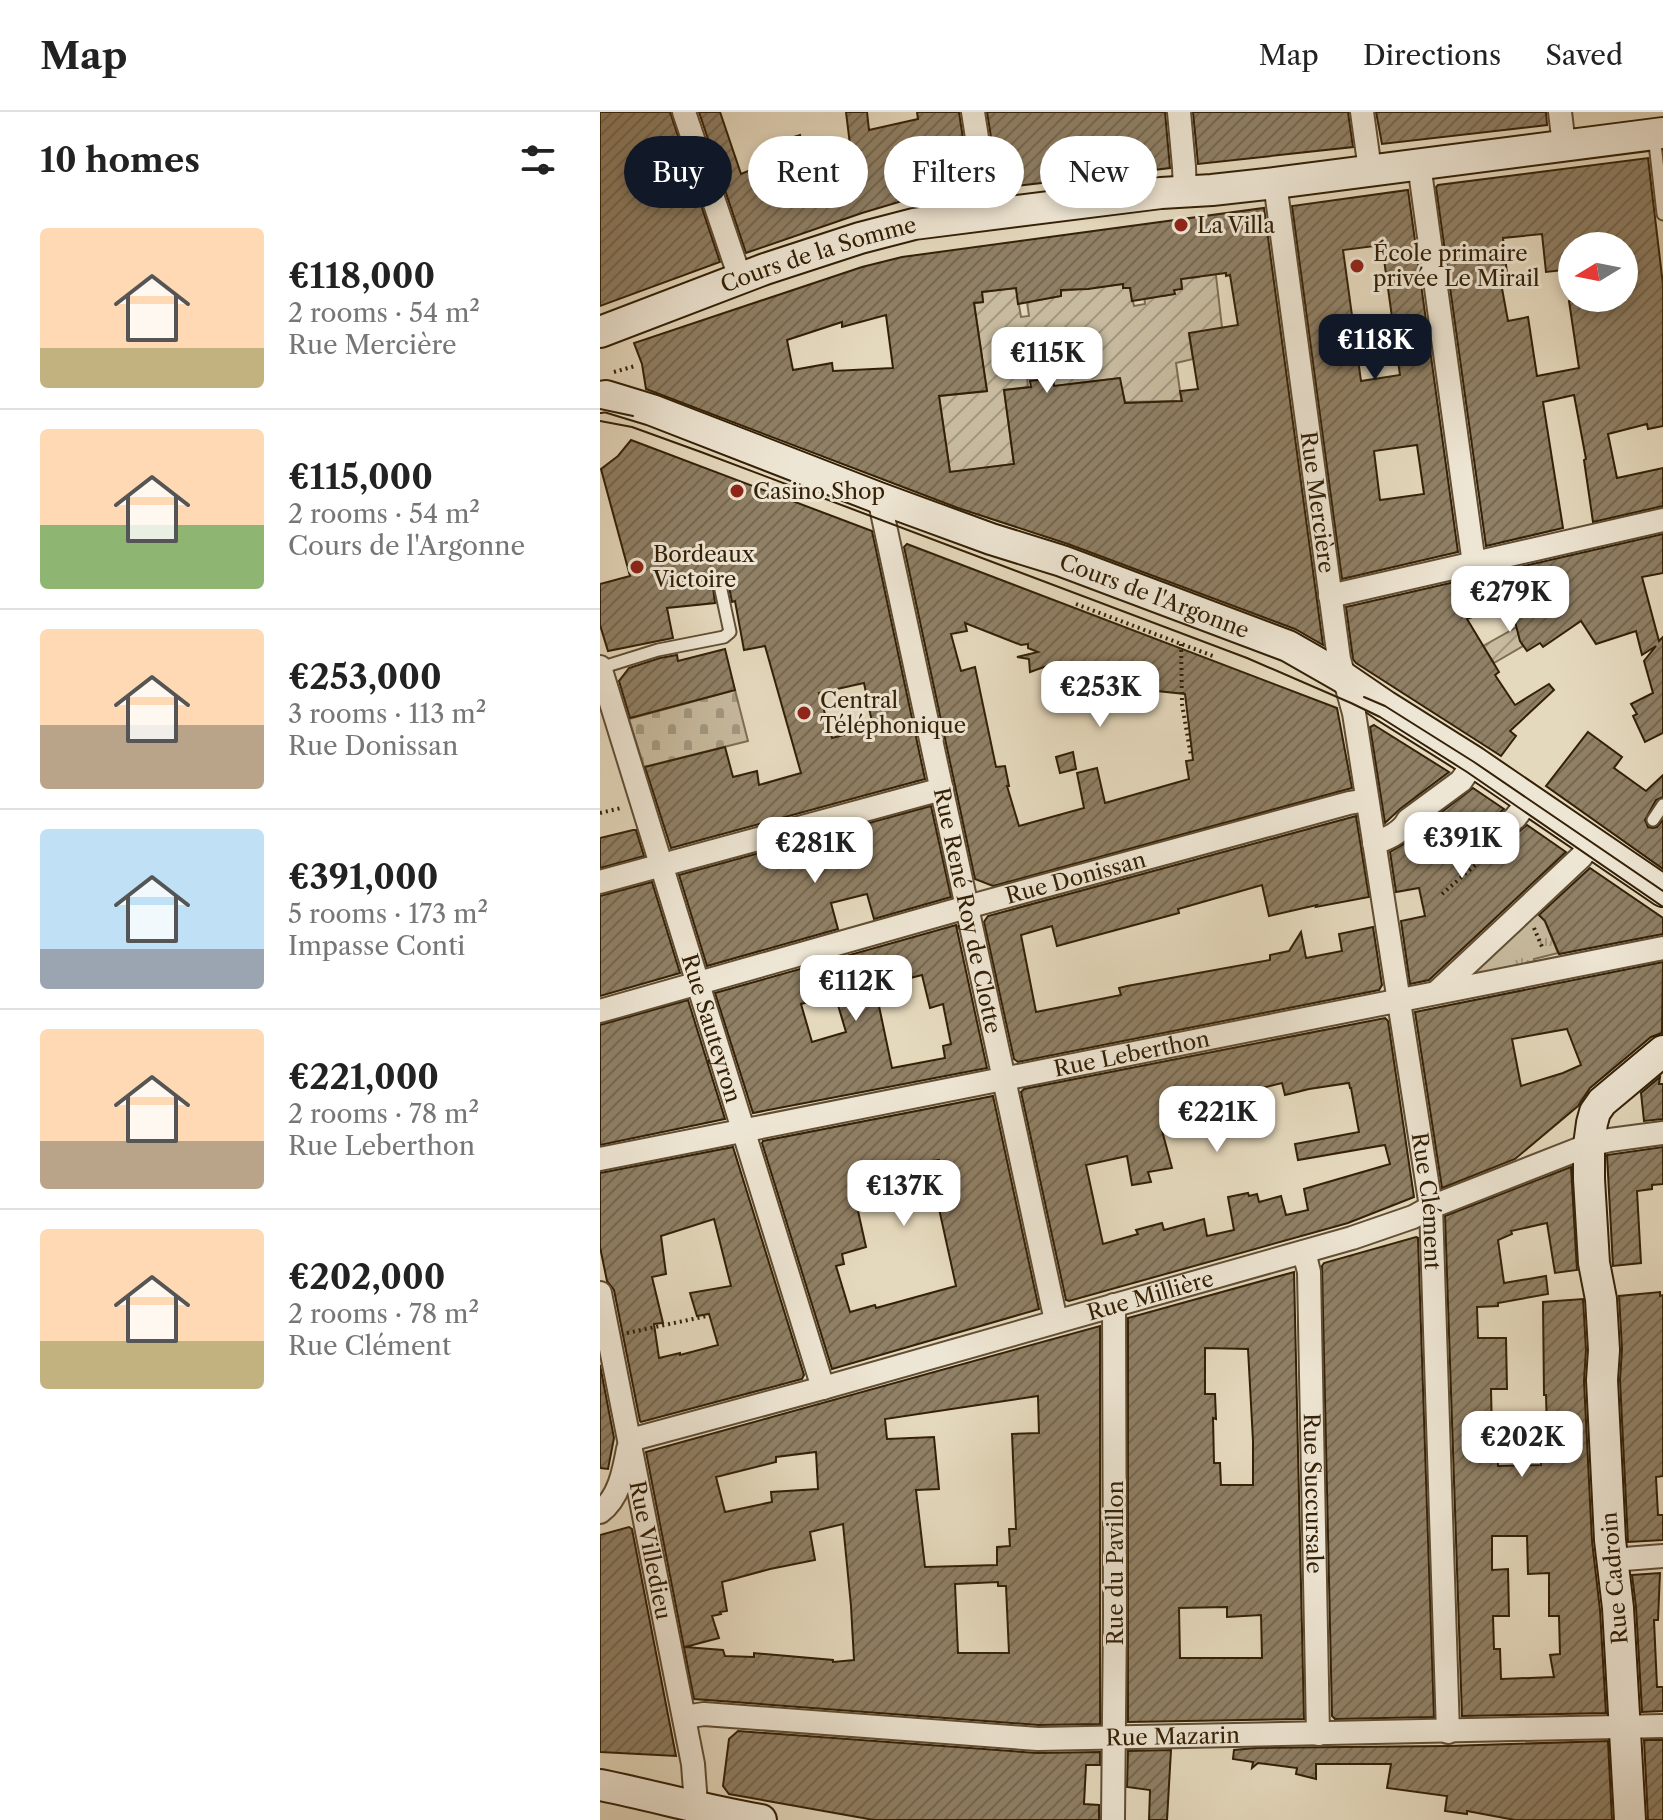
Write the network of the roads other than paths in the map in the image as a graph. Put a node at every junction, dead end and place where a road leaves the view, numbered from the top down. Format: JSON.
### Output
{"nodes":[{"id":1,"x":684,"y":112,"type":"edge"},
{"id":2,"x":973,"y":112,"type":"edge"},
{"id":3,"x":1179,"y":112,"type":"edge"},
{"id":4,"x":1362,"y":112,"type":"edge"},
{"id":5,"x":1560,"y":112,"type":"edge"},
{"id":6,"x":1658,"y":134,"type":"edge"},
{"id":7,"x":1564,"y":145,"type":"junction"},
{"id":8,"x":1419,"y":164,"type":"junction"},
{"id":9,"x":1370,"y":170,"type":"junction"},
{"id":10,"x":1275,"y":183,"type":"junction"},
{"id":11,"x":1185,"y":192,"type":"junction"},
{"id":12,"x":1663,"y":214,"type":"edge"},
{"id":13,"x":989,"y":215,"type":"junction"},
{"id":14,"x":740,"y":278,"type":"junction"},
{"id":15,"x":600,"y":332,"type":"edge"},
{"id":16,"x":600,"y":397,"type":"edge"},
{"id":17,"x":879,"y":498,"type":"junction"},
{"id":18,"x":1663,"y":520,"type":"edge"},
{"id":19,"x":1474,"y":564,"type":"junction"},
{"id":20,"x":721,"y":590,"type":"dead end"},
{"id":21,"x":1330,"y":596,"type":"junction"},
{"id":22,"x":600,"y":667,"type":"edge"},
{"id":23,"x":1344,"y":678,"type":"junction"},
{"id":24,"x":1474,"y":762,"type":"junction"},
{"id":25,"x":942,"y":789,"type":"junction"},
{"id":26,"x":1367,"y":800,"type":"junction"},
{"id":27,"x":1529,"y":800,"type":"junction"},
{"id":28,"x":1663,"y":805,"type":"edge"},
{"id":29,"x":1653,"y":820,"type":"dead end"},
{"id":30,"x":1486,"y":841,"type":"road end"},
{"id":31,"x":1592,"y":842,"type":"junction"},
{"id":32,"x":1374,"y":843,"type":"junction"},
{"id":33,"x":662,"y":866,"type":"junction"},
{"id":34,"x":600,"y":882,"type":"edge"},
{"id":35,"x":1663,"y":891,"type":"edge"},
{"id":36,"x":967,"y":907,"type":"junction"},
{"id":37,"x":1663,"y":948,"type":"edge"},
{"id":38,"x":698,"y":984,"type":"junction"},
{"id":39,"x":1436,"y":993,"type":"junction"},
{"id":40,"x":1399,"y":1000,"type":"junction"},
{"id":41,"x":600,"y":1011,"type":"edge"},
{"id":42,"x":1663,"y":1051,"type":"edge"},
{"id":43,"x":1004,"y":1079,"type":"junction"},
{"id":44,"x":743,"y":1131,"type":"junction"},
{"id":45,"x":1663,"y":1133,"type":"edge"},
{"id":46,"x":1589,"y":1145,"type":"junction"},
{"id":47,"x":600,"y":1159,"type":"edge"},
{"id":48,"x":1431,"y":1207,"type":"junction"},
{"id":49,"x":1304,"y":1252,"type":"junction"},
{"id":50,"x":600,"y":1293,"type":"edge"},
{"id":51,"x":1114,"y":1305,"type":"junction"},
{"id":52,"x":1056,"y":1321,"type":"junction"},
{"id":53,"x":823,"y":1388,"type":"junction"},
{"id":54,"x":630,"y":1440,"type":"junction"},
{"id":55,"x":605,"y":1507,"type":"edge"},
{"id":56,"x":645,"y":1526,"type":"junction"},
{"id":57,"x":1663,"y":1556,"type":"edge"},
{"id":58,"x":1612,"y":1560,"type":"junction"},
{"id":59,"x":684,"y":1717,"type":"junction"},
{"id":60,"x":1663,"y":1726,"type":"edge"},
{"id":61,"x":1624,"y":1727,"type":"junction"},
{"id":62,"x":1448,"y":1732,"type":"junction"},
{"id":63,"x":1318,"y":1734,"type":"junction"},
{"id":64,"x":1114,"y":1738,"type":"junction"},
{"id":65,"x":600,"y":1785,"type":"edge"},
{"id":66,"x":665,"y":1809,"type":"edge"},
{"id":67,"x":696,"y":1813,"type":"edge"},
{"id":68,"x":761,"y":1820,"type":"edge"},
{"id":69,"x":1113,"y":1820,"type":"edge"},
{"id":70,"x":1630,"y":1820,"type":"edge"}],
"edges":[{"from":1,"to":14,"type":"street"},
{"from":2,"to":13,"type":"street"},
{"from":3,"to":11,"type":"street"},
{"from":4,"to":9,"type":"street"},
{"from":5,"to":7,"type":"street"},
{"from":6,"to":7,"type":"street","name":"Cours de la Somme"},
{"from":6,"to":12,"type":"lane"},
{"from":7,"to":8,"type":"street","name":"Cours de la Somme"},
{"from":8,"to":9,"type":"street","name":"Cours de la Somme"},
{"from":8,"to":19,"type":"street"},
{"from":9,"to":10,"type":"street","name":"Cours de la Somme"},
{"from":10,"to":11,"type":"street","name":"Cours de la Somme"},
{"from":10,"to":21,"type":"street","name":"Rue Mercière"},
{"from":11,"to":13,"type":"street","name":"Cours de la Somme"},
{"from":13,"to":14,"type":"street","name":"Cours de la Somme"},
{"from":14,"to":15,"type":"street","name":"Cours de la Somme"},
{"from":16,"to":17,"type":"street","name":"Cours de l'Argonne"},
{"from":17,"to":23,"type":"street","name":"Cours de l'Argonne"},
{"from":17,"to":25,"type":"street","name":"Rue René Roy de Clotte"},
{"from":18,"to":19,"type":"street"},
{"from":19,"to":21,"type":"street"},
{"from":20,"to":22,"type":"lane"},
{"from":21,"to":23,"type":"street","name":"Rue Mercière"},
{"from":22,"to":33,"type":"street","name":"Rue Sauteyron"},
{"from":23,"to":24,"type":"street","name":"Cours de l'Argonne"},
{"from":23,"to":26,"type":"street","name":"Rue Clément"},
{"from":24,"to":27,"type":"street","name":"Cours de l'Argonne"},
{"from":24,"to":32,"type":"street"},
{"from":25,"to":33,"type":"street"},
{"from":25,"to":36,"type":"street","name":"Rue René Roy de Clotte"},
{"from":26,"to":32,"type":"street","name":"Rue Clément"},
{"from":26,"to":36,"type":"street","name":"Rue Donissan"},
{"from":27,"to":30,"type":"street"},
{"from":27,"to":31,"type":"street","name":"Cours de l'Argonne"},
{"from":28,"to":29,"type":"lane"},
{"from":31,"to":35,"type":"street","name":"Cours de l'Argonne"},
{"from":31,"to":39,"type":"street"},
{"from":32,"to":40,"type":"street","name":"Rue Clément"},
{"from":33,"to":34,"type":"street"},
{"from":33,"to":38,"type":"street","name":"Rue Sauteyron"},
{"from":36,"to":38,"type":"street","name":"Rue Donissan"},
{"from":36,"to":43,"type":"street","name":"Rue René Roy de Clotte"},
{"from":37,"to":39,"type":"street","name":"Rue Leberthon"},
{"from":38,"to":41,"type":"street","name":"Rue Donissan"},
{"from":38,"to":44,"type":"street","name":"Rue Sauteyron"},
{"from":39,"to":40,"type":"street","name":"Rue Leberthon"},
{"from":40,"to":43,"type":"street","name":"Rue Leberthon"},
{"from":40,"to":48,"type":"street","name":"Rue Clément"},
{"from":42,"to":46,"type":"street","name":"Rue Cadroin"},
{"from":43,"to":44,"type":"street","name":"Rue Leberthon"},
{"from":43,"to":52,"type":"street","name":"Rue René Roy de Clotte"},
{"from":44,"to":47,"type":"street","name":"Rue Leberthon"},
{"from":44,"to":53,"type":"street","name":"Rue Sauteyron"},
{"from":45,"to":46,"type":"street","name":"Rue Millière"},
{"from":46,"to":48,"type":"street","name":"Rue Millière"},
{"from":46,"to":58,"type":"street","name":"Rue Cadroin"},
{"from":48,"to":49,"type":"street","name":"Rue Millière"},
{"from":48,"to":62,"type":"street","name":"Rue Clément"},
{"from":49,"to":51,"type":"street","name":"Rue Millière"},
{"from":49,"to":63,"type":"street","name":"Rue Succursale"},
{"from":50,"to":54,"type":"street","name":"Rue Villedieu"},
{"from":51,"to":52,"type":"street","name":"Rue Millière"},
{"from":51,"to":64,"type":"street","name":"Rue du Pavillon"},
{"from":52,"to":53,"type":"street","name":"Rue Millière"},
{"from":53,"to":54,"type":"street","name":"Rue Millière"},
{"from":54,"to":55,"type":"street"},
{"from":54,"to":56,"type":"street","name":"Rue Villedieu"},
{"from":55,"to":56,"type":"street"},
{"from":56,"to":59,"type":"street","name":"Rue Villedieu"},
{"from":57,"to":58,"type":"street"},
{"from":58,"to":61,"type":"street","name":"Rue Cadroin"},
{"from":59,"to":64,"type":"street","name":"Rue Mazarin"},
{"from":59,"to":67,"type":"street","name":"Rue Villedieu"},
{"from":60,"to":61,"type":"street","name":"Rue Mazarin"},
{"from":61,"to":62,"type":"street","name":"Rue Mazarin"},
{"from":61,"to":70,"type":"street","name":"Rue Cadroin"},
{"from":62,"to":63,"type":"street","name":"Rue Mazarin"},
{"from":63,"to":64,"type":"street","name":"Rue Mazarin"},
{"from":64,"to":69,"type":"street","name":"Rue du Pavillon"},
{"from":65,"to":66,"type":"street"},
{"from":66,"to":67,"type":"street"},
{"from":67,"to":68,"type":"street"}]}
